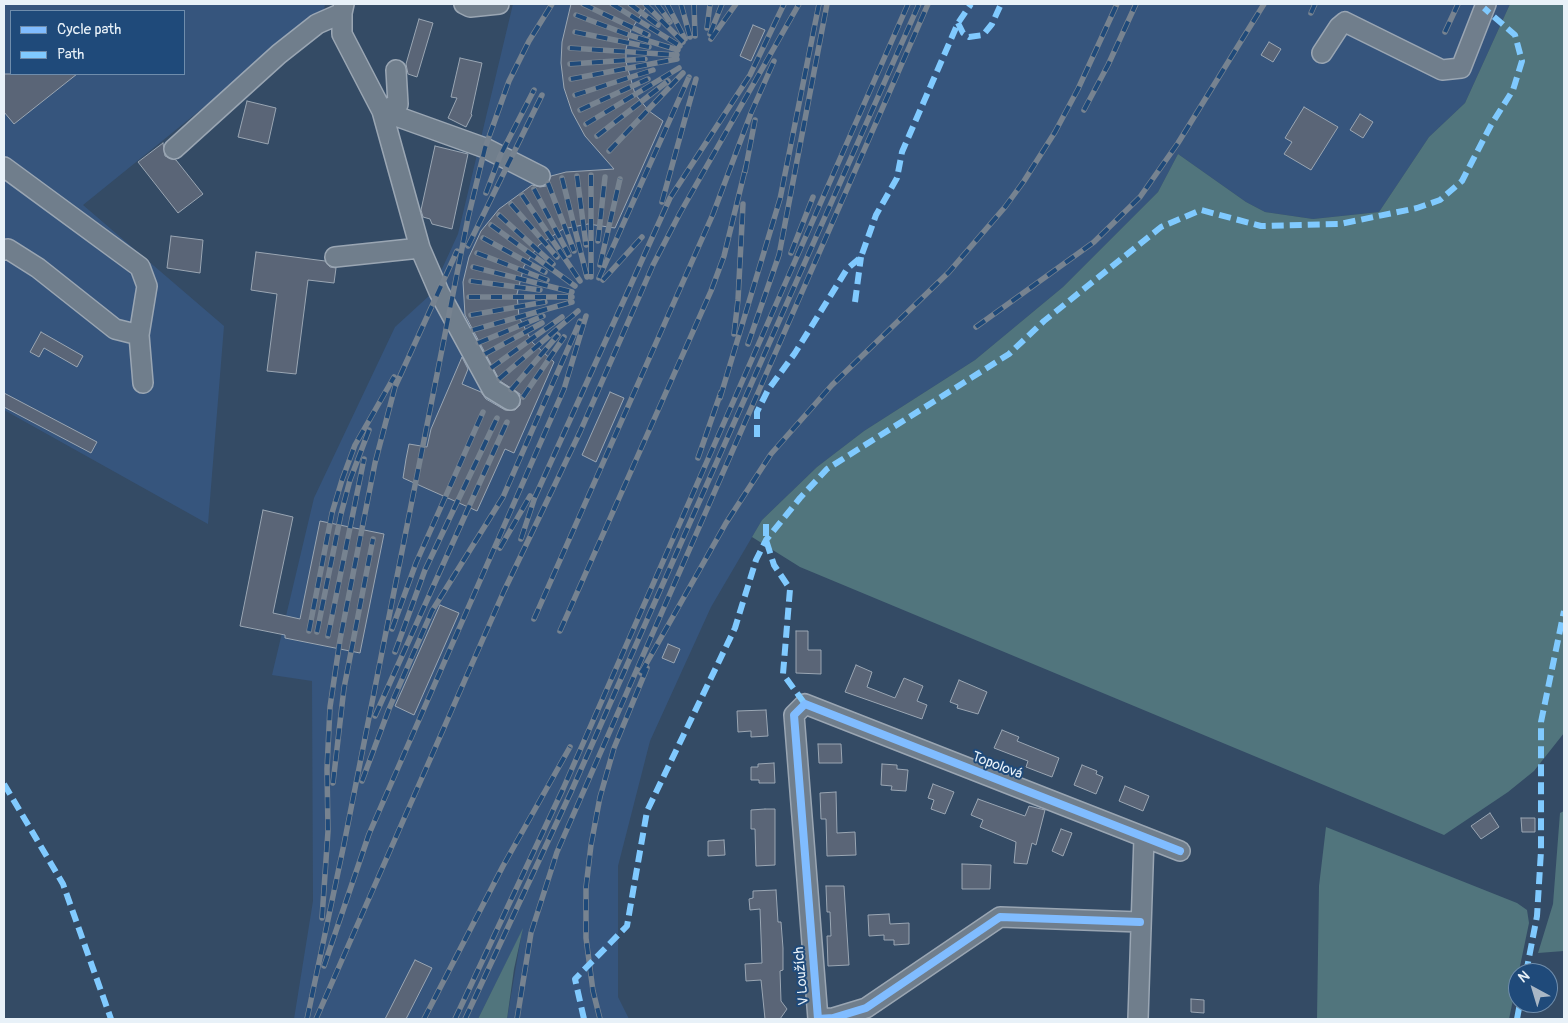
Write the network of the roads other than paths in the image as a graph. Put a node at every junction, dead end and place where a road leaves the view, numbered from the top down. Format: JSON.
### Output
{"nodes":[{"id":1,"x":464,"y":4,"type":"edge"},
{"id":2,"x":499,"y":4,"type":"edge"},
{"id":3,"x":1486,"y":4,"type":"edge"},
{"id":4,"x":343,"y":8,"type":"edge"},
{"id":5,"x":1322,"y":53,"type":"dead end"},
{"id":6,"x":396,"y":70,"type":"dead end"},
{"id":7,"x":382,"y":111,"type":"junction"},
{"id":8,"x":174,"y":149,"type":"dead end"},
{"id":9,"x":4,"y":167,"type":"edge"},
{"id":10,"x":540,"y":176,"type":"dead end"},
{"id":11,"x":420,"y":248,"type":"junction"},
{"id":12,"x":4,"y":250,"type":"edge"},
{"id":13,"x":336,"y":257,"type":"dead end"},
{"id":14,"x":139,"y":335,"type":"junction"},
{"id":15,"x":143,"y":383,"type":"dead end"},
{"id":16,"x":510,"y":400,"type":"dead end"},
{"id":17,"x":805,"y":704,"type":"joint"},
{"id":18,"x":1144,"y":837,"type":"junction"},
{"id":19,"x":1180,"y":851,"type":"dead end"},
{"id":20,"x":1140,"y":922,"type":"junction"},
{"id":21,"x":1138,"y":1019,"type":"edge"}],
"edges":[{"from":1,"to":2,"type":"street"},
{"from":3,"to":5,"type":"street"},
{"from":4,"to":7,"type":"street"},
{"from":4,"to":8,"type":"street"},
{"from":6,"to":7,"type":"street"},
{"from":7,"to":10,"type":"street"},
{"from":7,"to":11,"type":"street"},
{"from":9,"to":14,"type":"street"},
{"from":11,"to":13,"type":"street"},
{"from":11,"to":16,"type":"street"},
{"from":12,"to":14,"type":"street"},
{"from":14,"to":15,"type":"street"},
{"from":17,"to":18,"type":"street","name":"Topolová"},
{"from":17,"to":20,"type":"street","name":"V Loužích"},
{"from":18,"to":19,"type":"street","name":"Topolová"},
{"from":18,"to":20,"type":"street"},
{"from":20,"to":21,"type":"street"}]}
